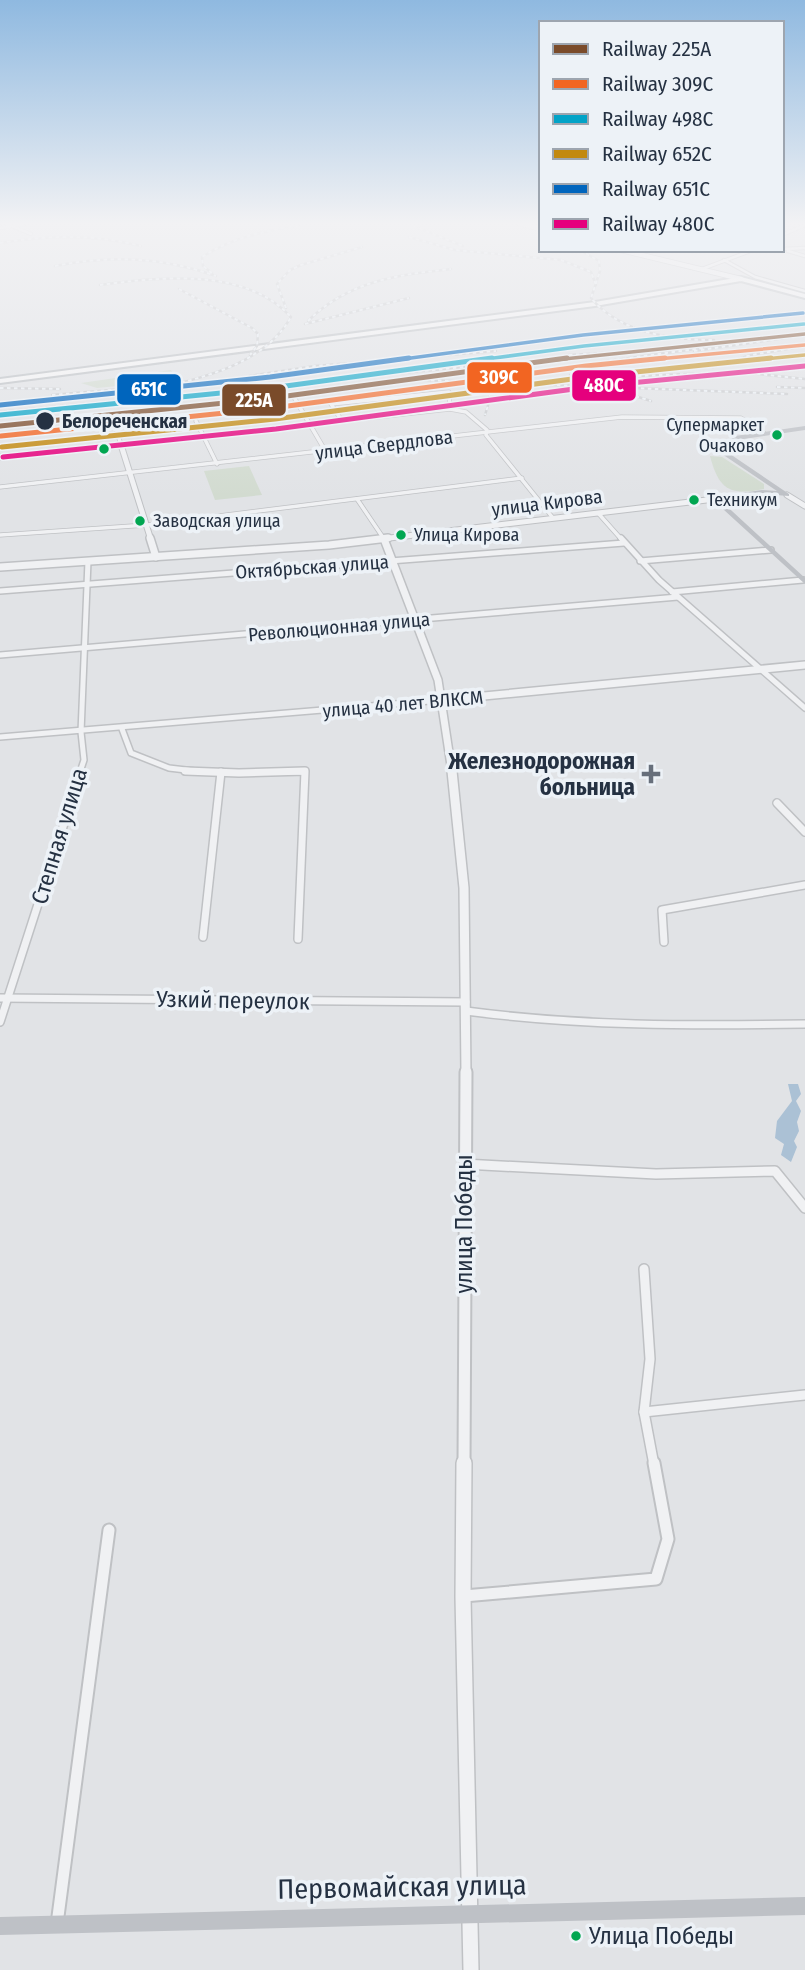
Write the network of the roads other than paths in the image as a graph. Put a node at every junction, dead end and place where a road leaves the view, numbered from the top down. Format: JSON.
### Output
{"nodes":[{"id":1,"x":524,"y":313,"type":"edge"},
{"id":2,"x":0,"y":381,"type":"edge"},
{"id":3,"x":295,"y":399,"type":"dead end"},
{"id":4,"x":450,"y":410,"type":"junction"},
{"id":5,"x":114,"y":421,"type":"dead end"},
{"id":6,"x":196,"y":421,"type":"dead end"},
{"id":7,"x":342,"y":421,"type":"junction"},
{"id":8,"x":312,"y":424,"type":"junction"},
{"id":9,"x":805,"y":428,"type":"edge"},
{"id":10,"x":486,"y":433,"type":"junction"},
{"id":11,"x":764,"y":433,"type":"junction"},
{"id":12,"x":204,"y":436,"type":"junction"},
{"id":13,"x":121,"y":445,"type":"junction"},
{"id":14,"x":327,"y":452,"type":"junction"},
{"id":15,"x":0,"y":457,"type":"edge"},
{"id":16,"x":217,"y":464,"type":"junction"},
{"id":17,"x":131,"y":472,"type":"junction"},
{"id":18,"x":522,"y":478,"type":"junction"},
{"id":19,"x":768,"y":482,"type":"junction"},
{"id":20,"x":0,"y":487,"type":"edge"},
{"id":21,"x":762,"y":492,"type":"junction"},
{"id":22,"x":787,"y":495,"type":"junction"},
{"id":23,"x":357,"y":499,"type":"junction"},
{"id":24,"x":715,"y":499,"type":"junction"},
{"id":25,"x":805,"y":506,"type":"edge"},
{"id":26,"x":598,"y":513,"type":"junction"},
{"id":27,"x":553,"y":518,"type":"junction"},
{"id":28,"x":147,"y":525,"type":"junction"},
{"id":29,"x":0,"y":535,"type":"edge"},
{"id":30,"x":384,"y":539,"type":"junction"},
{"id":31,"x":624,"y":543,"type":"junction"},
{"id":32,"x":771,"y":550,"type":"junction"},
{"id":33,"x":156,"y":557,"type":"junction"},
{"id":34,"x":88,"y":561,"type":"junction"},
{"id":35,"x":393,"y":561,"type":"junction"},
{"id":36,"x":640,"y":561,"type":"junction"},
{"id":37,"x":0,"y":566,"type":"edge"},
{"id":38,"x":804,"y":581,"type":"edge"},
{"id":39,"x":86,"y":584,"type":"junction"},
{"id":40,"x":0,"y":591,"type":"edge"},
{"id":41,"x":672,"y":592,"type":"junction"},
{"id":42,"x":678,"y":597,"type":"junction"},
{"id":43,"x":415,"y":620,"type":"junction"},
{"id":44,"x":85,"y":648,"type":"junction"},
{"id":45,"x":0,"y":655,"type":"edge"},
{"id":46,"x":805,"y":666,"type":"edge"},
{"id":47,"x":764,"y":670,"type":"junction"},
{"id":48,"x":442,"y":700,"type":"junction"},
{"id":49,"x":805,"y":708,"type":"edge"},
{"id":50,"x":122,"y":729,"type":"junction"},
{"id":51,"x":81,"y":732,"type":"junction"},
{"id":52,"x":0,"y":737,"type":"edge"},
{"id":53,"x":221,"y":772,"type":"junction"},
{"id":54,"x":777,"y":803,"type":"dead end"},
{"id":55,"x":805,"y":832,"type":"edge"},
{"id":56,"x":805,"y":885,"type":"edge"},
{"id":57,"x":203,"y":937,"type":"dead end"},
{"id":58,"x":298,"y":939,"type":"dead end"},
{"id":59,"x":664,"y":942,"type":"dead end"},
{"id":60,"x":4,"y":998,"type":"edge"},
{"id":61,"x":466,"y":1007,"type":"junction"},
{"id":62,"x":0,"y":1022,"type":"edge"},
{"id":63,"x":805,"y":1024,"type":"edge"},
{"id":64,"x":464,"y":1164,"type":"junction"},
{"id":65,"x":805,"y":1208,"type":"edge"},
{"id":66,"x":644,"y":1269,"type":"dead end"},
{"id":67,"x":805,"y":1395,"type":"edge"},
{"id":68,"x":645,"y":1412,"type":"junction"},
{"id":69,"x":109,"y":1530,"type":"dead end"},
{"id":70,"x":463,"y":1597,"type":"junction"},
{"id":71,"x":805,"y":1906,"type":"edge"},
{"id":72,"x":469,"y":1914,"type":"junction"},
{"id":73,"x":57,"y":1924,"type":"junction"},
{"id":74,"x":0,"y":1926,"type":"edge"},
{"id":75,"x":471,"y":1970,"type":"edge"}],
"edges":[{"from":1,"to":2,"type":"main road"},
{"from":3,"to":8,"type":"street"},
{"from":4,"to":7,"type":"street"},
{"from":4,"to":7,"type":"street"},
{"from":4,"to":10,"type":"street"},
{"from":5,"to":13,"type":"street"},
{"from":6,"to":12,"type":"street"},
{"from":7,"to":8,"type":"street"},
{"from":8,"to":12,"type":"street"},
{"from":8,"to":14,"type":"street"},
{"from":9,"to":11,"type":"main road"},
{"from":10,"to":11,"type":"street","name":"улица Свердлова"},
{"from":10,"to":14,"type":"street","name":"улица Свердлова"},
{"from":10,"to":18,"type":"street"},
{"from":11,"to":19,"type":"main road"},
{"from":12,"to":13,"type":"street"},
{"from":12,"to":16,"type":"street"},
{"from":13,"to":15,"type":"street"},
{"from":13,"to":17,"type":"street"},
{"from":14,"to":16,"type":"street","name":"улица Свердлова"},
{"from":16,"to":17,"type":"street","name":"улица Свердлова"},
{"from":17,"to":20,"type":"street","name":"улица Свердлова"},
{"from":17,"to":28,"type":"street"},
{"from":18,"to":23,"type":"street"},
{"from":18,"to":27,"type":"street"},
{"from":19,"to":21,"type":"main road"},
{"from":19,"to":22,"type":"main road"},
{"from":21,"to":22,"type":"main road","name":"улица Кирова"},
{"from":21,"to":24,"type":"main road","name":"улица Кирова"},
{"from":22,"to":25,"type":"street"},
{"from":23,"to":28,"type":"street"},
{"from":23,"to":30,"type":"street","name":"улица Победы"},
{"from":24,"to":26,"type":"street","name":"улица Кирова"},
{"from":24,"to":32,"type":"main road"},
{"from":26,"to":27,"type":"street","name":"улица Кирова"},
{"from":26,"to":31,"type":"street"},
{"from":27,"to":30,"type":"street","name":"улица Кирова"},
{"from":28,"to":29,"type":"street"},
{"from":28,"to":33,"type":"street"},
{"from":30,"to":33,"type":"street","name":"улица Кирова"},
{"from":30,"to":35,"type":"street","name":"улица Победы"},
{"from":31,"to":35,"type":"street","name":"Октябрьская улица"},
{"from":31,"to":36,"type":"street"},
{"from":32,"to":36,"type":"street"},
{"from":32,"to":38,"type":"main road"},
{"from":33,"to":34,"type":"street","name":"улица Кирова"},
{"from":34,"to":37,"type":"street","name":"улица Кирова"},
{"from":34,"to":39,"type":"street","name":"Степная улица"},
{"from":35,"to":39,"type":"street","name":"Октябрьская улица"},
{"from":35,"to":43,"type":"street","name":"улица Победы"},
{"from":36,"to":41,"type":"street"},
{"from":38,"to":41,"type":"street"},
{"from":39,"to":40,"type":"street","name":"Октябрьская улица"},
{"from":39,"to":44,"type":"street","name":"Степная улица"},
{"from":41,"to":42,"type":"street"},
{"from":42,"to":43,"type":"street","name":"Революционная улица"},
{"from":42,"to":47,"type":"street"},
{"from":43,"to":44,"type":"street","name":"Революционная улица"},
{"from":43,"to":48,"type":"street","name":"улица Победы"},
{"from":44,"to":45,"type":"street","name":"Революционная улица"},
{"from":44,"to":51,"type":"street","name":"Степная улица"},
{"from":46,"to":47,"type":"street","name":"улица 40 лет ВЛКСМ"},
{"from":47,"to":48,"type":"street","name":"улица 40 лет ВЛКСМ"},
{"from":47,"to":49,"type":"street"},
{"from":48,"to":50,"type":"street","name":"улица 40 лет ВЛКСМ"},
{"from":48,"to":61,"type":"street","name":"улица Победы"},
{"from":50,"to":51,"type":"street","name":"улица 40 лет ВЛКСМ"},
{"from":50,"to":53,"type":"street"},
{"from":51,"to":52,"type":"street","name":"улица 40 лет ВЛКСМ"},
{"from":51,"to":60,"type":"street","name":"Степная улица"},
{"from":53,"to":57,"type":"street"},
{"from":53,"to":58,"type":"street"},
{"from":54,"to":55,"type":"street"},
{"from":56,"to":59,"type":"street"},
{"from":60,"to":61,"type":"street","name":"Узкий переулок"},
{"from":60,"to":62,"type":"street","name":"Степная улица"},
{"from":61,"to":63,"type":"street","name":"Узкий переулок"},
{"from":61,"to":64,"type":"street","name":"улица Победы"},
{"from":64,"to":65,"type":"street"},
{"from":64,"to":70,"type":"street","name":"улица Победы"},
{"from":66,"to":68,"type":"street"},
{"from":67,"to":68,"type":"street"},
{"from":68,"to":70,"type":"street"},
{"from":69,"to":73,"type":"street"},
{"from":70,"to":72,"type":"street","name":"улица Победы"},
{"from":71,"to":72,"type":"main road","name":"Первомайская улица"},
{"from":72,"to":73,"type":"main road","name":"Первомайская улица"},
{"from":72,"to":75,"type":"street","name":"улица Победы"},
{"from":73,"to":74,"type":"main road","name":"Первомайская улица"}]}
